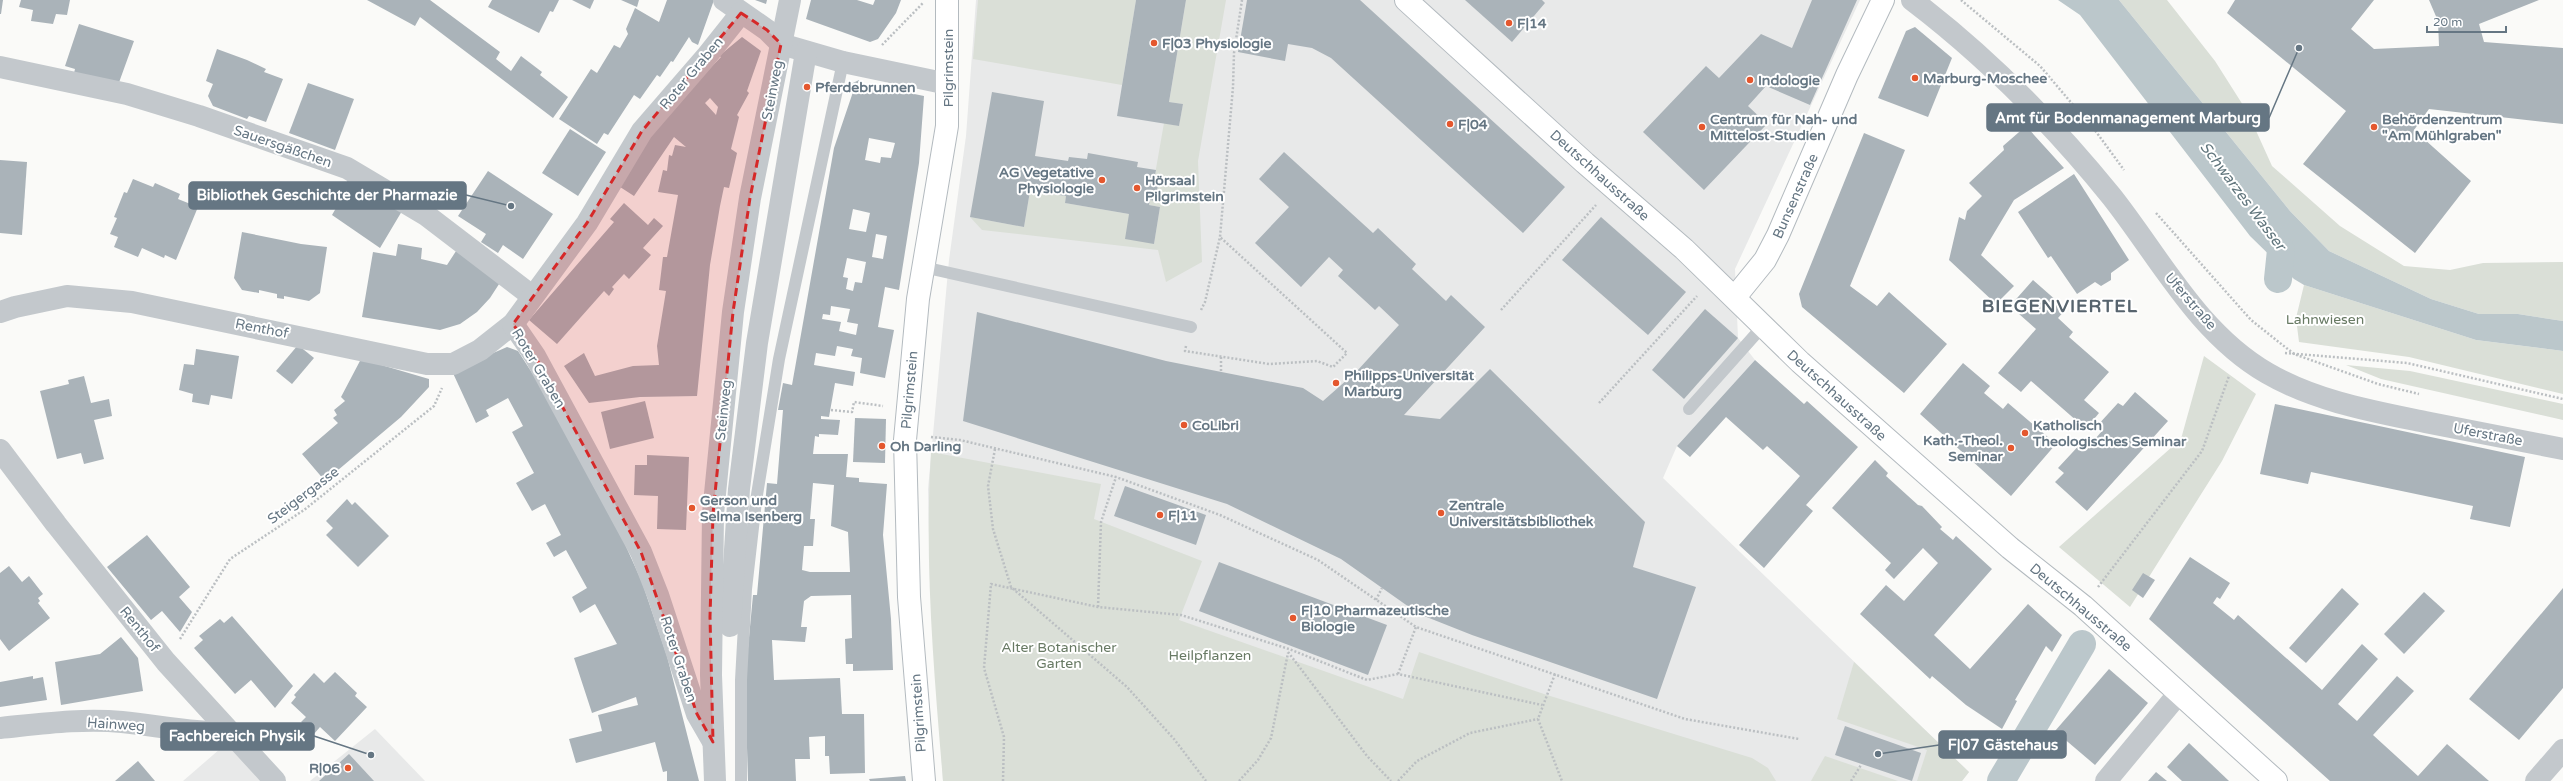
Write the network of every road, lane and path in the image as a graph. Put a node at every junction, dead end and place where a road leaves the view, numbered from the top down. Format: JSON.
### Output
{"nodes":[{"id":1,"x":724,"y":0,"type":"edge"},
{"id":2,"x":790,"y":0,"type":"edge"},
{"id":3,"x":929,"y":0,"type":"edge"},
{"id":4,"x":948,"y":0,"type":"edge"},
{"id":5,"x":1242,"y":0,"type":"edge"},
{"id":6,"x":1406,"y":0,"type":"edge"},
{"id":7,"x":1883,"y":0,"type":"edge"},
{"id":8,"x":1912,"y":0,"type":"edge"},
{"id":9,"x":1961,"y":0,"type":"edge"},
{"id":10,"x":741,"y":13,"type":"junction"},
{"id":11,"x":894,"y":32,"type":"dead end"},
{"id":12,"x":781,"y":44,"type":"junction"},
{"id":13,"x":806,"y":52,"type":"junction"},
{"id":14,"x":842,"y":62,"type":"junction"},
{"id":15,"x":0,"y":67,"type":"edge"},
{"id":16,"x":948,"y":84,"type":"junction"},
{"id":17,"x":2125,"y":171,"type":"dead end"},
{"id":18,"x":1612,"y":186,"type":"junction"},
{"id":19,"x":2153,"y":209,"type":"dead end"},
{"id":20,"x":1220,"y":237,"type":"junction"},
{"id":21,"x":923,"y":267,"type":"junction"},
{"id":22,"x":532,"y":296,"type":"junction"},
{"id":23,"x":1735,"y":297,"type":"junction"},
{"id":24,"x":1691,"y":304,"type":"dead end"},
{"id":25,"x":1501,"y":310,"type":"dead end"},
{"id":26,"x":0,"y":312,"type":"edge"},
{"id":27,"x":513,"y":324,"type":"junction"},
{"id":28,"x":1763,"y":326,"type":"junction"},
{"id":29,"x":1191,"y":327,"type":"junction"},
{"id":30,"x":2237,"y":352,"type":"junction"},
{"id":31,"x":2280,"y":353,"type":"dead end"},
{"id":32,"x":2294,"y":354,"type":"junction"},
{"id":33,"x":1221,"y":357,"type":"junction"},
{"id":34,"x":1222,"y":372,"type":"dead end"},
{"id":35,"x":2424,"y":395,"type":"dead end"},
{"id":36,"x":2563,"y":399,"type":"edge"},
{"id":37,"x":1599,"y":403,"type":"dead end"},
{"id":38,"x":871,"y":404,"type":"dead end"},
{"id":39,"x":434,"y":406,"type":"dead end"},
{"id":40,"x":1689,"y":408,"type":"dead end"},
{"id":41,"x":831,"y":410,"type":"dead end"},
{"id":42,"x":928,"y":436,"type":"dead end"},
{"id":43,"x":995,"y":449,"type":"junction"},
{"id":44,"x":2563,"y":449,"type":"edge"},
{"id":45,"x":0,"y":450,"type":"edge"},
{"id":46,"x":1116,"y":477,"type":"junction"},
{"id":47,"x":1011,"y":587,"type":"junction"},
{"id":48,"x":1382,"y":588,"type":"dead end"},
{"id":49,"x":1376,"y":600,"type":"junction"},
{"id":50,"x":2083,"y":606,"type":"junction"},
{"id":51,"x":1098,"y":607,"type":"junction"},
{"id":52,"x":730,"y":626,"type":"dead end"},
{"id":53,"x":1416,"y":627,"type":"junction"},
{"id":54,"x":1288,"y":651,"type":"junction"},
{"id":55,"x":166,"y":662,"type":"junction"},
{"id":56,"x":1398,"y":674,"type":"junction"},
{"id":57,"x":1555,"y":674,"type":"junction"},
{"id":58,"x":2179,"y":693,"type":"junction"},
{"id":59,"x":1542,"y":706,"type":"junction"},
{"id":60,"x":1538,"y":719,"type":"junction"},
{"id":61,"x":0,"y":728,"type":"edge"},
{"id":62,"x":231,"y":733,"type":"junction"},
{"id":63,"x":1799,"y":739,"type":"dead end"},
{"id":64,"x":713,"y":742,"type":"junction"},
{"id":65,"x":2563,"y":750,"type":"edge"},
{"id":66,"x":1861,"y":765,"type":"dead end"},
{"id":67,"x":275,"y":781,"type":"edge"},
{"id":68,"x":715,"y":781,"type":"edge"},
{"id":69,"x":741,"y":781,"type":"edge"},
{"id":70,"x":924,"y":781,"type":"edge"},
{"id":71,"x":1003,"y":781,"type":"edge"},
{"id":72,"x":1206,"y":781,"type":"edge"},
{"id":73,"x":1239,"y":781,"type":"edge"},
{"id":74,"x":1391,"y":781,"type":"edge"},
{"id":75,"x":1398,"y":781,"type":"edge"},
{"id":76,"x":1562,"y":781,"type":"edge"},
{"id":77,"x":1851,"y":781,"type":"edge"},
{"id":78,"x":2106,"y":781,"type":"edge"},
{"id":79,"x":2276,"y":781,"type":"edge"},
{"id":80,"x":2536,"y":781,"type":"edge"}],
"edges":[{"from":1,"to":10,"type":"street","name":"Steinweg"},
{"from":2,"to":12,"type":"street","name":"Steinweg"},
{"from":3,"to":11,"type":"path"},
{"from":4,"to":16,"type":"main road","name":"Pilgrimstein"},
{"from":5,"to":20,"type":"path"},
{"from":6,"to":18,"type":"main road","name":"Deutschhausstraße"},
{"from":7,"to":23,"type":"main road","name":"Bunsenstraße"},
{"from":8,"to":30,"type":"street","name":"Uferstraße"},
{"from":9,"to":17,"type":"path"},
{"from":10,"to":12,"type":"street","name":"Steinweg"},
{"from":10,"to":22,"type":"street","name":"Roter Graben"},
{"from":12,"to":13,"type":"street","name":"Steinweg"},
{"from":12,"to":64,"type":"street","name":"Steinweg"},
{"from":13,"to":14,"type":"street","name":"Steinweg"},
{"from":13,"to":52,"type":"street"},
{"from":14,"to":16,"type":"street","name":"Steinweg"},
{"from":14,"to":69,"type":"lane"},
{"from":15,"to":22,"type":"street","name":"Sauersgäßchen"},
{"from":16,"to":21,"type":"main road","name":"Pilgrimstein"},
{"from":18,"to":23,"type":"main road","name":"Deutschhausstraße"},
{"from":18,"to":25,"type":"path"},
{"from":19,"to":32,"type":"path"},
{"from":20,"to":29,"type":"path"},
{"from":20,"to":33,"type":"path"},
{"from":21,"to":29,"type":"lane"},
{"from":21,"to":70,"type":"main road","name":"Pilgrimstein"},
{"from":22,"to":27,"type":"street","name":"Roter Graben"},
{"from":23,"to":28,"type":"main road","name":"Deutschhausstraße"},
{"from":24,"to":37,"type":"path"},
{"from":26,"to":27,"type":"street","name":"Renthof"},
{"from":27,"to":64,"type":"street","name":"Roter Graben"},
{"from":28,"to":40,"type":"lane"},
{"from":28,"to":50,"type":"main road","name":"Deutschhausstraße"},
{"from":29,"to":33,"type":"path"},
{"from":30,"to":44,"type":"street","name":"Uferstraße"},
{"from":30,"to":50,"type":"path"},
{"from":31,"to":32,"type":"path"},
{"from":32,"to":35,"type":"path"},
{"from":32,"to":36,"type":"path"},
{"from":33,"to":34,"type":"path"},
{"from":38,"to":41,"type":"path"},
{"from":39,"to":55,"type":"path","name":"Steigergasse"},
{"from":42,"to":43,"type":"path"},
{"from":43,"to":46,"type":"path"},
{"from":43,"to":47,"type":"path"},
{"from":45,"to":55,"type":"street","name":"Renthof"},
{"from":46,"to":49,"type":"path"},
{"from":46,"to":51,"type":"path"},
{"from":47,"to":51,"type":"path"},
{"from":47,"to":71,"type":"path"},
{"from":47,"to":72,"type":"path"},
{"from":48,"to":49,"type":"path"},
{"from":49,"to":53,"type":"path"},
{"from":50,"to":58,"type":"main road","name":"Deutschhausstraße"},
{"from":51,"to":54,"type":"path"},
{"from":53,"to":56,"type":"path"},
{"from":53,"to":57,"type":"path"},
{"from":54,"to":56,"type":"path"},
{"from":54,"to":73,"type":"path"},
{"from":54,"to":74,"type":"path"},
{"from":55,"to":62,"type":"street","name":"Renthof"},
{"from":56,"to":59,"type":"path"},
{"from":57,"to":59,"type":"path"},
{"from":57,"to":63,"type":"path"},
{"from":58,"to":78,"type":"street"},
{"from":58,"to":79,"type":"main road","name":"Deutschhausstraße"},
{"from":59,"to":60,"type":"path"},
{"from":60,"to":75,"type":"path"},
{"from":60,"to":76,"type":"path"},
{"from":61,"to":62,"type":"street","name":"Hainweg"},
{"from":62,"to":67,"type":"street","name":"Renthof"},
{"from":64,"to":68,"type":"street","name":"Steinweg"},
{"from":65,"to":80,"type":"street"},
{"from":66,"to":77,"type":"path"}]}
